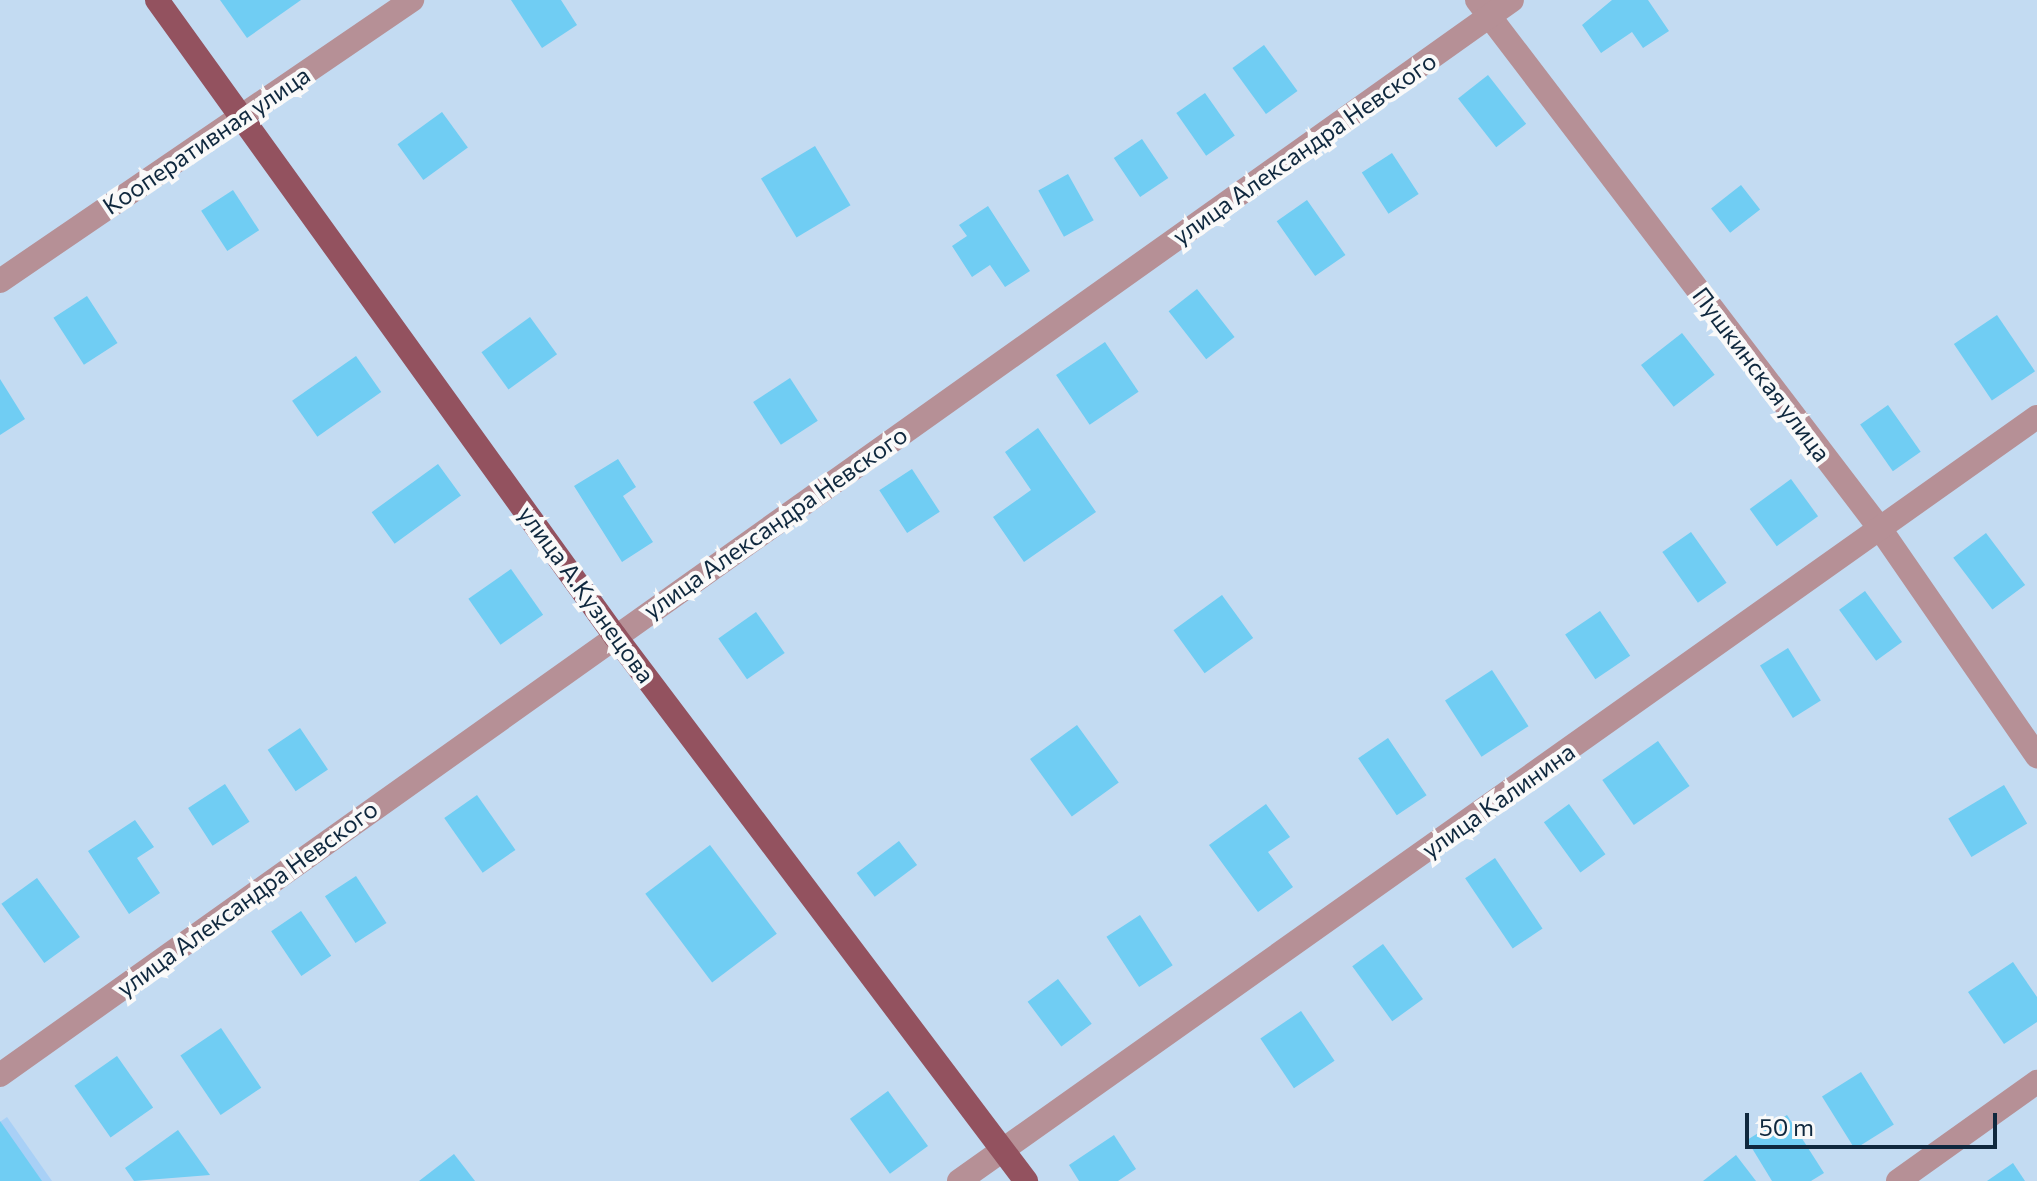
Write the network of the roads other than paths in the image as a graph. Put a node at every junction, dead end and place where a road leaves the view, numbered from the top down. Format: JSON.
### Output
{"nodes":[{"id":1,"x":157,"y":0,"type":"edge"},
{"id":2,"x":412,"y":0,"type":"edge"},
{"id":3,"x":1512,"y":0,"type":"edge"},
{"id":4,"x":1483,"y":8,"type":"edge"},
{"id":5,"x":243,"y":114,"type":"junction"},
{"id":6,"x":0,"y":281,"type":"edge"},
{"id":7,"x":2037,"y":417,"type":"edge"},
{"id":8,"x":1881,"y":530,"type":"junction"},
{"id":9,"x":615,"y":636,"type":"junction"},
{"id":10,"x":2037,"y":756,"type":"edge"},
{"id":11,"x":0,"y":1075,"type":"edge"},
{"id":12,"x":2037,"y":1082,"type":"edge"},
{"id":13,"x":1004,"y":1148,"type":"junction"},
{"id":14,"x":959,"y":1181,"type":"edge"},
{"id":15,"x":1026,"y":1181,"type":"edge"},
{"id":16,"x":1898,"y":1181,"type":"edge"}],
"edges":[{"from":1,"to":5,"type":"main road","name":"улица А.Кузнецова"},
{"from":2,"to":5,"type":"street","name":"Кооперативная улица"},
{"from":3,"to":4,"type":"street","name":"улица Александра Невского"},
{"from":4,"to":8,"type":"street","name":"Пушкинская улица"},
{"from":4,"to":9,"type":"street","name":"улица Александра Невского"},
{"from":5,"to":6,"type":"street","name":"Кооперативная улица"},
{"from":5,"to":9,"type":"main road","name":"улица А.Кузнецова"},
{"from":7,"to":8,"type":"street","name":"улица Калинина"},
{"from":8,"to":10,"type":"street","name":"Пушкинская улица"},
{"from":8,"to":13,"type":"street","name":"улица Калинина"},
{"from":9,"to":11,"type":"street","name":"улица Александра Невского"},
{"from":9,"to":13,"type":"main road","name":"улица А.Кузнецова"},
{"from":12,"to":16,"type":"street"},
{"from":13,"to":14,"type":"street","name":"улица Калинина"},
{"from":13,"to":15,"type":"main road","name":"улица А.Кузнецова"}]}
